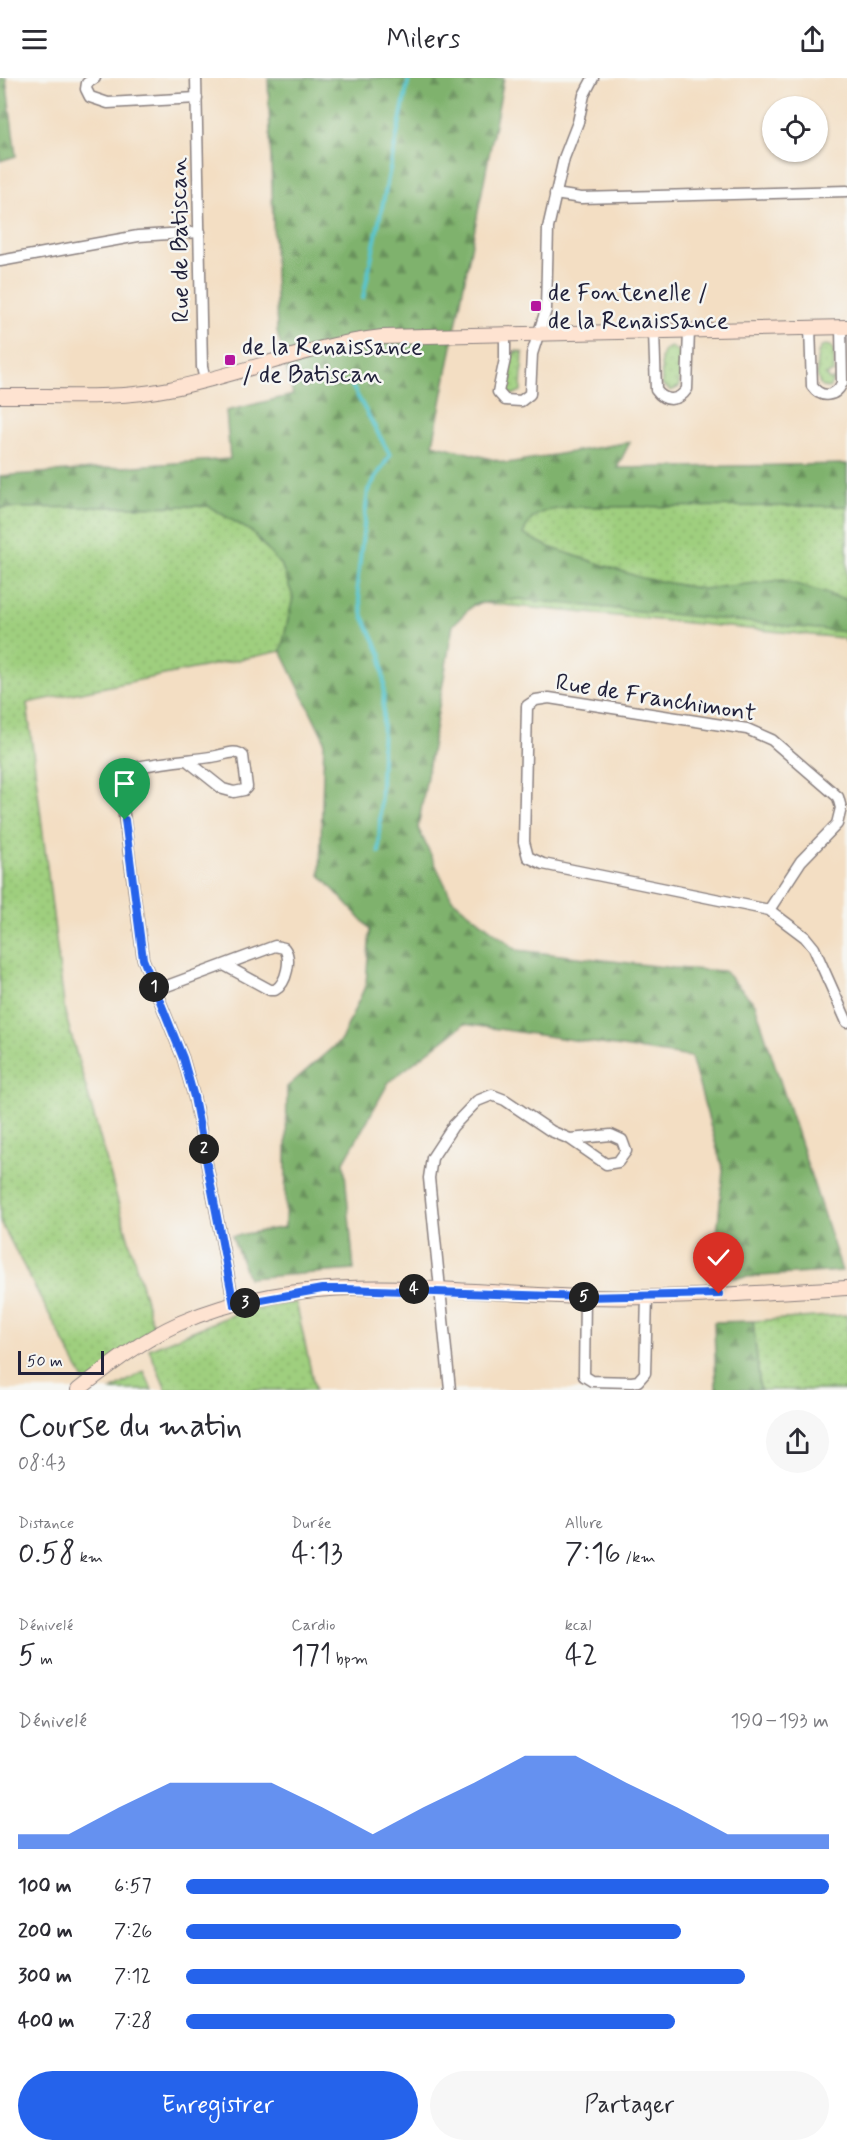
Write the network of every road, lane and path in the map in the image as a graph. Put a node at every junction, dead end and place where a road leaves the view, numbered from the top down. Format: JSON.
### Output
{"nodes":[{"id":1,"x":94,"y":78,"type":"edge"},
{"id":2,"x":196,"y":78,"type":"edge"},
{"id":3,"x":593,"y":78,"type":"edge"},
{"id":4,"x":196,"y":98,"type":"junction"},
{"id":5,"x":847,"y":191,"type":"edge"},
{"id":6,"x":555,"y":194,"type":"junction"},
{"id":7,"x":200,"y":232,"type":"junction"},
{"id":8,"x":2,"y":259,"type":"edge"},
{"id":9,"x":810,"y":327,"type":"junction"},
{"id":10,"x":844,"y":327,"type":"edge"},
{"id":11,"x":689,"y":330,"type":"junction"},
{"id":12,"x":654,"y":331,"type":"junction"},
{"id":13,"x":538,"y":333,"type":"junction"},
{"id":14,"x":505,"y":334,"type":"junction"},
{"id":15,"x":205,"y":380,"type":"junction"},
{"id":16,"x":0,"y":396,"type":"edge"},
{"id":17,"x":189,"y":762,"type":"junction"},
{"id":18,"x":769,"y":910,"type":"junction"},
{"id":19,"x":226,"y":966,"type":"junction"},
{"id":20,"x":156,"y":990,"type":"junction"},
{"id":21,"x":846,"y":1018,"type":"edge"},
{"id":22,"x":570,"y":1139,"type":"junction"},
{"id":23,"x":847,"y":1288,"type":"edge"},
{"id":24,"x":441,"y":1291,"type":"junction"},
{"id":25,"x":585,"y":1297,"type":"junction"},
{"id":26,"x":647,"y":1297,"type":"junction"},
{"id":27,"x":234,"y":1305,"type":"junction"},
{"id":28,"x":78,"y":1390,"type":"edge"},
{"id":29,"x":450,"y":1390,"type":"edge"}],
"edges":[{"from":1,"to":4,"type":"street"},
{"from":2,"to":4,"type":"street","name":"Rue de Batiscan"},
{"from":3,"to":6,"type":"street"},
{"from":4,"to":7,"type":"street","name":"Rue de Batiscan"},
{"from":5,"to":6,"type":"street"},
{"from":6,"to":13,"type":"street"},
{"from":7,"to":8,"type":"street"},
{"from":7,"to":15,"type":"street","name":"Rue de Batiscan"},
{"from":9,"to":10,"type":"street"},
{"from":9,"to":10,"type":"street"},
{"from":9,"to":11,"type":"street"},
{"from":11,"to":12,"type":"street"},
{"from":11,"to":12,"type":"street"},
{"from":12,"to":13,"type":"street"},
{"from":13,"to":14,"type":"street"},
{"from":13,"to":14,"type":"street"},
{"from":14,"to":15,"type":"street"},
{"from":15,"to":16,"type":"street"},
{"from":17,"to":17,"type":"street"},
{"from":17,"to":20,"type":"street"},
{"from":18,"to":18,"type":"street","name":"Rue de Franchimont"},
{"from":18,"to":21,"type":"street","name":"Rue de Franchimont"},
{"from":19,"to":19,"type":"street"},
{"from":19,"to":20,"type":"street"},
{"from":20,"to":27,"type":"street"},
{"from":22,"to":22,"type":"street"},
{"from":22,"to":24,"type":"street"},
{"from":23,"to":26,"type":"street"},
{"from":24,"to":25,"type":"street"},
{"from":24,"to":27,"type":"street"},
{"from":24,"to":29,"type":"street"},
{"from":25,"to":26,"type":"street"},
{"from":25,"to":26,"type":"street"},
{"from":27,"to":28,"type":"street"}]}
